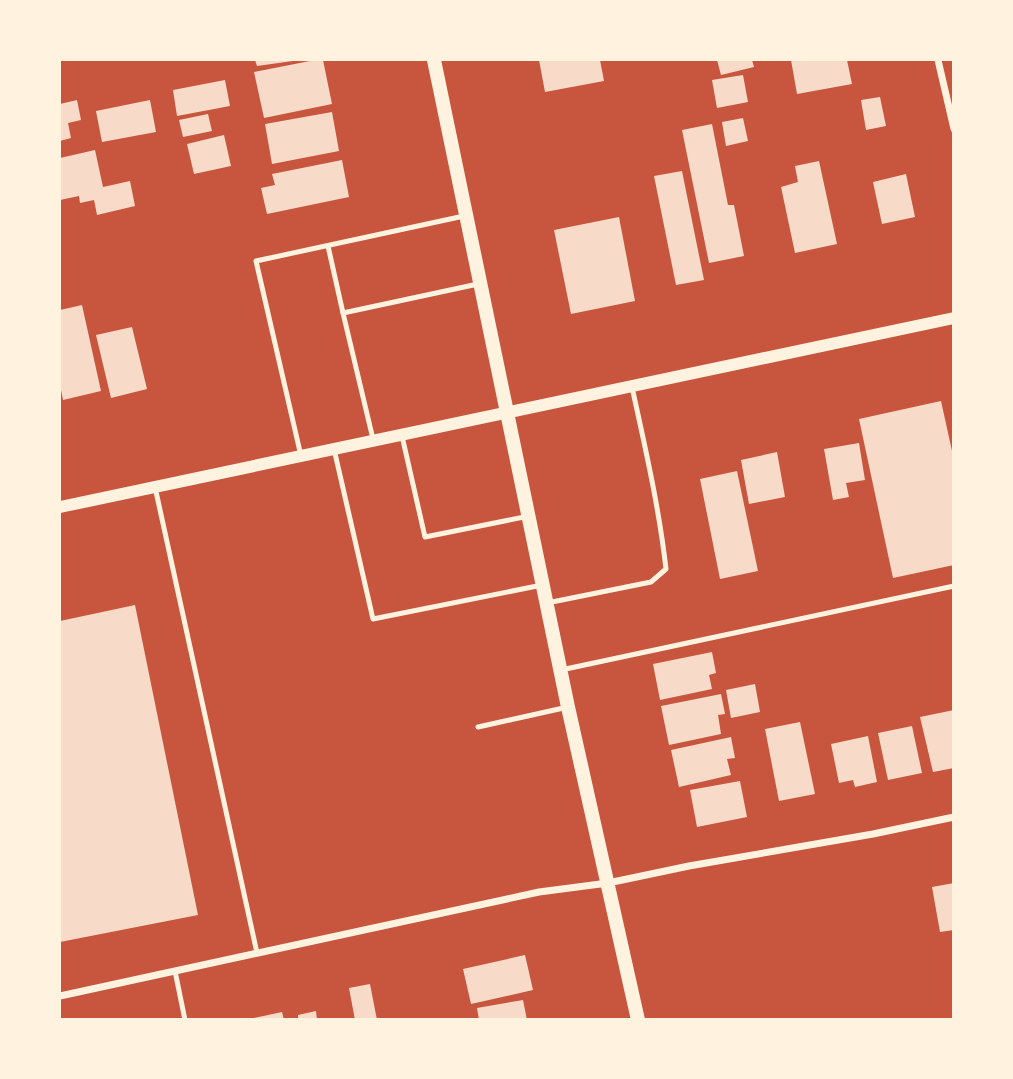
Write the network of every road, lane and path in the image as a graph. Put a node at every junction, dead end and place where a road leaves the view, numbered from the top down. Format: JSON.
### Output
{"nodes":[{"id":1,"x":434,"y":60,"type":"edge"},
{"id":2,"x":939,"y":60,"type":"edge"},
{"id":3,"x":954,"y":129,"type":"edge"},
{"id":4,"x":467,"y":215,"type":"junction"},
{"id":5,"x":328,"y":246,"type":"junction"},
{"id":6,"x":481,"y":283,"type":"junction"},
{"id":7,"x":343,"y":313,"type":"junction"},
{"id":8,"x":954,"y":318,"type":"edge"},
{"id":9,"x":632,"y":387,"type":"junction"},
{"id":10,"x":508,"y":413,"type":"junction"},
{"id":11,"x":402,"y":436,"type":"junction"},
{"id":12,"x":374,"y":441,"type":"junction"},
{"id":13,"x":334,"y":449,"type":"junction"},
{"id":14,"x":301,"y":456,"type":"junction"},
{"id":15,"x":155,"y":487,"type":"junction"},
{"id":16,"x":60,"y":507,"type":"edge"},
{"id":17,"x":530,"y":516,"type":"junction"},
{"id":18,"x":543,"y":585,"type":"junction"},
{"id":19,"x":954,"y":586,"type":"edge"},
{"id":20,"x":547,"y":603,"type":"junction"},
{"id":21,"x":561,"y":670,"type":"junction"},
{"id":22,"x":568,"y":707,"type":"junction"},
{"id":23,"x":478,"y":727,"type":"dead end"},
{"id":24,"x":954,"y":817,"type":"edge"},
{"id":25,"x":608,"y":883,"type":"junction"},
{"id":26,"x":257,"y":953,"type":"junction"},
{"id":27,"x":175,"y":971,"type":"junction"},
{"id":28,"x":60,"y":996,"type":"edge"},
{"id":29,"x":185,"y":1020,"type":"edge"},
{"id":30,"x":638,"y":1020,"type":"edge"}],
"edges":[{"from":1,"to":4,"type":"main road"},
{"from":2,"to":3,"type":"street"},
{"from":4,"to":5,"type":"lane"},
{"from":4,"to":6,"type":"main road"},
{"from":5,"to":7,"type":"lane"},
{"from":5,"to":14,"type":"lane"},
{"from":6,"to":7,"type":"lane"},
{"from":6,"to":10,"type":"main road"},
{"from":7,"to":12,"type":"lane"},
{"from":8,"to":9,"type":"street"},
{"from":9,"to":10,"type":"street"},
{"from":9,"to":20,"type":"lane"},
{"from":10,"to":11,"type":"street"},
{"from":10,"to":17,"type":"main road"},
{"from":11,"to":12,"type":"street"},
{"from":11,"to":17,"type":"lane"},
{"from":12,"to":13,"type":"street"},
{"from":13,"to":14,"type":"street"},
{"from":13,"to":18,"type":"lane"},
{"from":14,"to":15,"type":"street"},
{"from":15,"to":16,"type":"street"},
{"from":15,"to":26,"type":"lane"},
{"from":17,"to":18,"type":"main road"},
{"from":18,"to":20,"type":"main road"},
{"from":19,"to":21,"type":"lane"},
{"from":20,"to":21,"type":"main road"},
{"from":21,"to":22,"type":"main road"},
{"from":22,"to":23,"type":"lane"},
{"from":22,"to":25,"type":"main road"},
{"from":24,"to":25,"type":"street"},
{"from":25,"to":26,"type":"street"},
{"from":25,"to":30,"type":"main road"},
{"from":26,"to":27,"type":"street"},
{"from":27,"to":28,"type":"street"},
{"from":27,"to":29,"type":"lane"}]}
